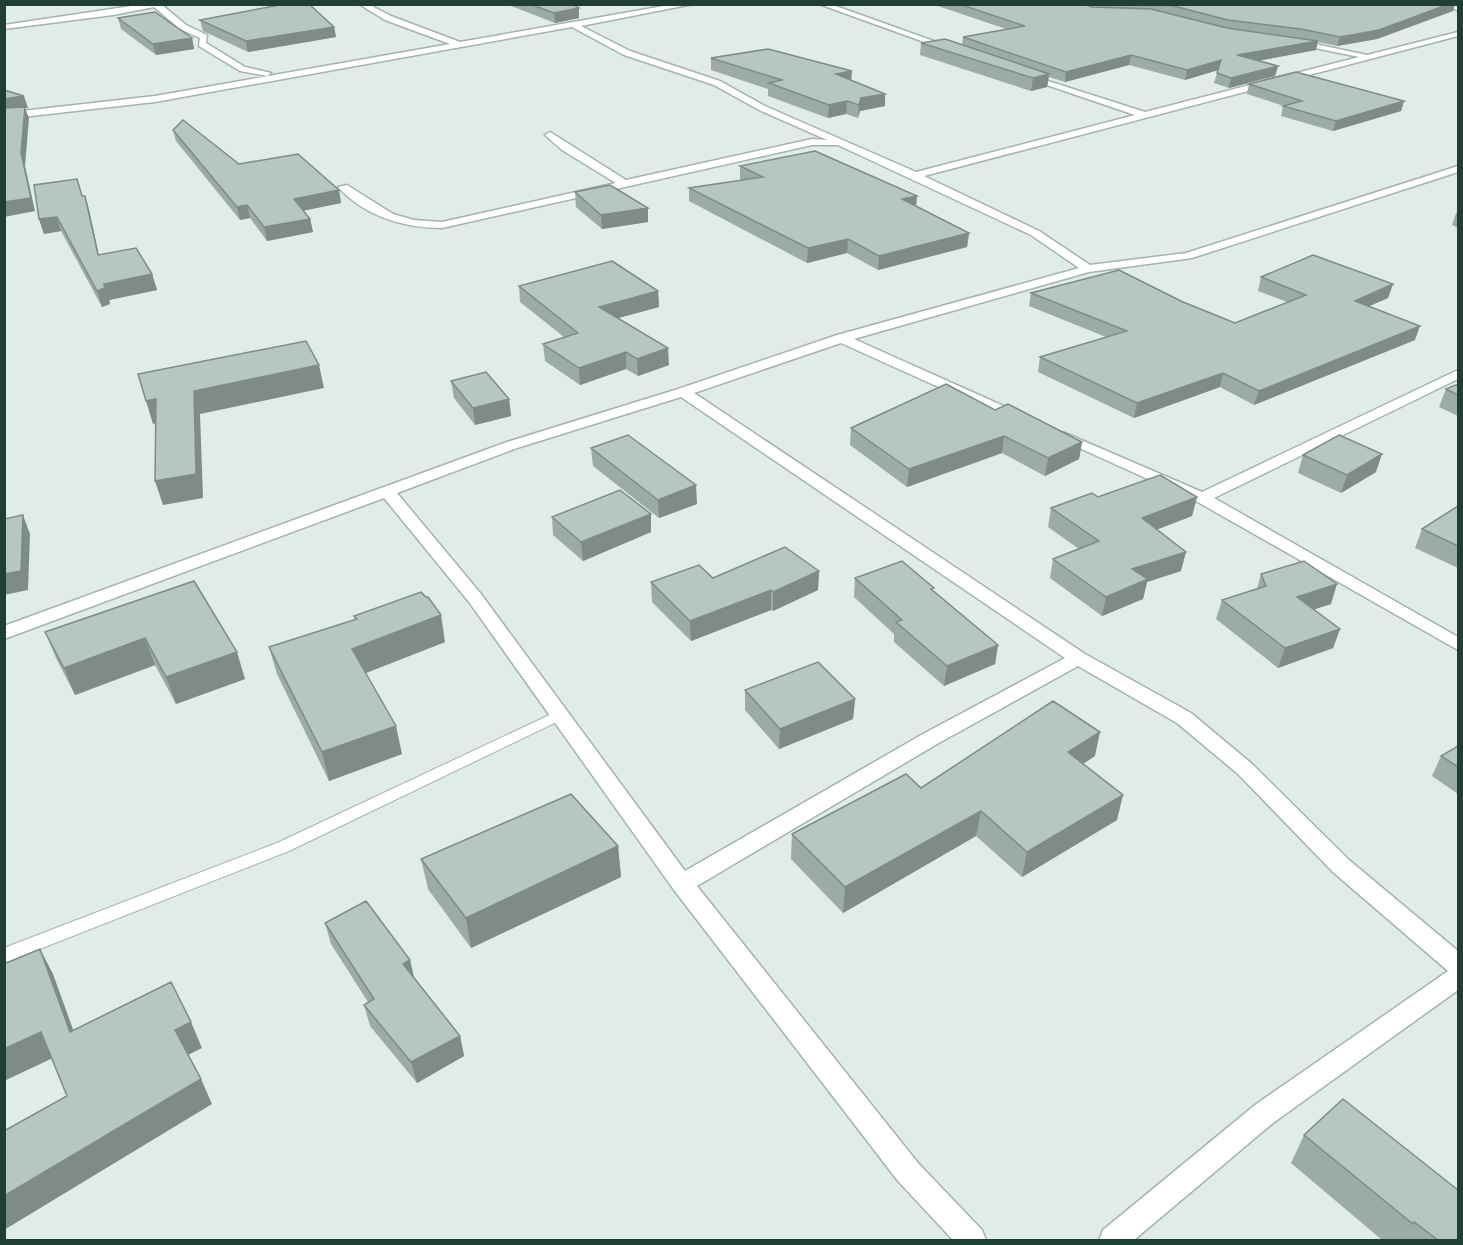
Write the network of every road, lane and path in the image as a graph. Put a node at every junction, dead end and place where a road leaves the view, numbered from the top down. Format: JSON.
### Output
{"nodes":[{"id":1,"x":362,"y":4,"type":"edge"},
{"id":2,"x":690,"y":4,"type":"edge"},
{"id":3,"x":822,"y":4,"type":"edge"},
{"id":4,"x":1444,"y":4,"type":"edge"},
{"id":5,"x":157,"y":5,"type":"edge"},
{"id":6,"x":1458,"y":8,"type":"edge"},
{"id":7,"x":573,"y":25,"type":"junction"},
{"id":8,"x":4,"y":27,"type":"edge"},
{"id":9,"x":1458,"y":34,"type":"edge"},
{"id":10,"x":1285,"y":40,"type":"edge"},
{"id":11,"x":459,"y":45,"type":"junction"},
{"id":12,"x":966,"y":54,"type":"edge"},
{"id":13,"x":1368,"y":57,"type":"junction"},
{"id":14,"x":1022,"y":73,"type":"edge"},
{"id":15,"x":281,"y":76,"type":"junction"},
{"id":16,"x":1144,"y":115,"type":"junction"},
{"id":17,"x":4,"y":116,"type":"edge"},
{"id":18,"x":550,"y":135,"type":"dead end"},
{"id":19,"x":843,"y":143,"type":"junction"},
{"id":20,"x":1458,"y":169,"type":"edge"},
{"id":21,"x":915,"y":175,"type":"junction"},
{"id":22,"x":625,"y":184,"type":"junction"},
{"id":23,"x":343,"y":187,"type":"dead end"},
{"id":24,"x":1088,"y":269,"type":"junction"},
{"id":25,"x":842,"y":338,"type":"junction"},
{"id":26,"x":1458,"y":374,"type":"edge"},
{"id":27,"x":683,"y":392,"type":"junction"},
{"id":28,"x":386,"y":490,"type":"junction"},
{"id":29,"x":1202,"y":498,"type":"junction"},
{"id":30,"x":4,"y":633,"type":"edge"},
{"id":31,"x":1458,"y":644,"type":"edge"},
{"id":32,"x":1078,"y":658,"type":"junction"},
{"id":33,"x":560,"y":715,"type":"junction"},
{"id":34,"x":682,"y":884,"type":"junction"},
{"id":35,"x":4,"y":956,"type":"edge"},
{"id":36,"x":1458,"y":965,"type":"edge"},
{"id":37,"x":1458,"y":977,"type":"edge"},
{"id":38,"x":972,"y":1240,"type":"edge"},
{"id":39,"x":1113,"y":1240,"type":"edge"}],
"edges":[{"from":1,"to":11,"type":"street"},
{"from":2,"to":7,"type":"street"},
{"from":3,"to":12,"type":"street"},
{"from":4,"to":6,"type":"street"},
{"from":5,"to":8,"type":"street"},
{"from":5,"to":15,"type":"street"},
{"from":7,"to":11,"type":"street"},
{"from":7,"to":19,"type":"street"},
{"from":9,"to":13,"type":"street"},
{"from":10,"to":13,"type":"street"},
{"from":11,"to":15,"type":"street"},
{"from":13,"to":16,"type":"street"},
{"from":14,"to":16,"type":"street"},
{"from":15,"to":17,"type":"street"},
{"from":16,"to":21,"type":"street"},
{"from":18,"to":22,"type":"street"},
{"from":19,"to":21,"type":"street"},
{"from":19,"to":22,"type":"street"},
{"from":20,"to":24,"type":"street"},
{"from":21,"to":24,"type":"street"},
{"from":22,"to":23,"type":"street"},
{"from":24,"to":25,"type":"street"},
{"from":25,"to":27,"type":"street"},
{"from":25,"to":29,"type":"street"},
{"from":26,"to":29,"type":"street"},
{"from":27,"to":28,"type":"street"},
{"from":27,"to":32,"type":"street"},
{"from":28,"to":30,"type":"street"},
{"from":28,"to":33,"type":"street"},
{"from":29,"to":31,"type":"street"},
{"from":32,"to":34,"type":"street"},
{"from":32,"to":36,"type":"street"},
{"from":33,"to":34,"type":"street"},
{"from":33,"to":35,"type":"lane"},
{"from":34,"to":38,"type":"street"},
{"from":37,"to":39,"type":"street"}]}
